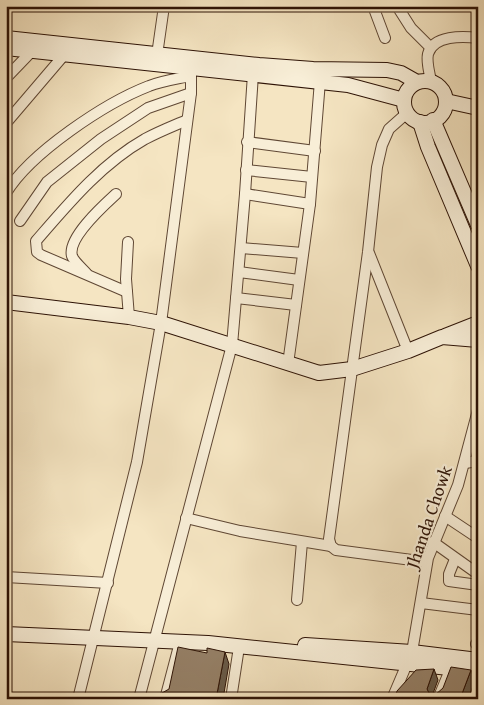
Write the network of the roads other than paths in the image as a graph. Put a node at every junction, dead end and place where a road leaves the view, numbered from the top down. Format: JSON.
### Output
{"nodes":[{"id":1,"x":164,"y":6,"type":"edge"},
{"id":2,"x":373,"y":6,"type":"edge"},
{"id":3,"x":397,"y":6,"type":"edge"},
{"id":4,"x":6,"y":38,"type":"edge"},
{"id":5,"x":385,"y":38,"type":"dead end"},
{"id":6,"x":478,"y":38,"type":"edge"},
{"id":7,"x":6,"y":48,"type":"edge"},
{"id":8,"x":431,"y":48,"type":"junction"},
{"id":9,"x":31,"y":52,"type":"junction"},
{"id":10,"x":64,"y":55,"type":"junction"},
{"id":11,"x":157,"y":55,"type":"junction"},
{"id":12,"x":190,"y":72,"type":"junction"},
{"id":13,"x":253,"y":74,"type":"junction"},
{"id":14,"x":6,"y":78,"type":"edge"},
{"id":15,"x":320,"y":81,"type":"junction"},
{"id":16,"x":417,"y":82,"type":"junction"},
{"id":17,"x":431,"y":82,"type":"junction"},
{"id":18,"x":191,"y":93,"type":"junction"},
{"id":19,"x":446,"y":101,"type":"junction"},
{"id":20,"x":405,"y":106,"type":"junction"},
{"id":21,"x":478,"y":108,"type":"edge"},
{"id":22,"x":187,"y":120,"type":"junction"},
{"id":23,"x":427,"y":121,"type":"junction"},
{"id":24,"x":6,"y":123,"type":"edge"},
{"id":25,"x":247,"y":142,"type":"junction"},
{"id":26,"x":315,"y":151,"type":"junction"},
{"id":27,"x":246,"y":170,"type":"junction"},
{"id":28,"x":312,"y":177,"type":"junction"},
{"id":29,"x":6,"y":193,"type":"edge"},
{"id":30,"x":116,"y":194,"type":"dead end"},
{"id":31,"x":245,"y":194,"type":"junction"},
{"id":32,"x":310,"y":204,"type":"junction"},
{"id":33,"x":20,"y":221,"type":"dead end"},
{"id":34,"x":478,"y":225,"type":"edge"},
{"id":35,"x":128,"y":242,"type":"dead end"},
{"id":36,"x":241,"y":248,"type":"junction"},
{"id":37,"x":368,"y":252,"type":"junction"},
{"id":38,"x":303,"y":253,"type":"junction"},
{"id":39,"x":478,"y":266,"type":"edge"},
{"id":40,"x":239,"y":272,"type":"junction"},
{"id":41,"x":89,"y":276,"type":"junction"},
{"id":42,"x":300,"y":280,"type":"junction"},
{"id":43,"x":127,"y":292,"type":"junction"},
{"id":44,"x":236,"y":298,"type":"junction"},
{"id":45,"x":6,"y":302,"type":"edge"},
{"id":46,"x":296,"y":306,"type":"junction"},
{"id":47,"x":129,"y":317,"type":"junction"},
{"id":48,"x":161,"y":323,"type":"junction"},
{"id":49,"x":478,"y":323,"type":"edge"},
{"id":50,"x":442,"y":337,"type":"junction"},
{"id":51,"x":478,"y":340,"type":"edge"},
{"id":52,"x":232,"y":345,"type":"junction"},
{"id":53,"x":408,"y":351,"type":"junction"},
{"id":54,"x":288,"y":364,"type":"junction"},
{"id":55,"x":352,"y":369,"type":"junction"},
{"id":56,"x":478,"y":410,"type":"edge"},
{"id":57,"x":478,"y":461,"type":"edge"},
{"id":58,"x":465,"y":463,"type":"junction"},
{"id":59,"x":445,"y":516,"type":"junction"},
{"id":60,"x":186,"y":518,"type":"junction"},
{"id":61,"x":478,"y":538,"type":"edge"},
{"id":62,"x":302,"y":542,"type":"junction"},
{"id":63,"x":433,"y":542,"type":"junction"},
{"id":64,"x":331,"y":546,"type":"junction"},
{"id":65,"x":455,"y":559,"type":"junction"},
{"id":66,"x":427,"y":562,"type":"junction"},
{"id":67,"x":478,"y":574,"type":"edge"},
{"id":68,"x":6,"y":577,"type":"edge"},
{"id":69,"x":108,"y":584,"type":"junction"},
{"id":70,"x":478,"y":584,"type":"edge"},
{"id":71,"x":297,"y":600,"type":"dead end"},
{"id":72,"x":420,"y":603,"type":"junction"},
{"id":73,"x":478,"y":610,"type":"edge"},
{"id":74,"x":6,"y":634,"type":"edge"},
{"id":75,"x":94,"y":638,"type":"junction"},
{"id":76,"x":153,"y":642,"type":"junction"},
{"id":77,"x":180,"y":642,"type":"junction"},
{"id":78,"x":208,"y":643,"type":"junction"},
{"id":79,"x":239,"y":647,"type":"junction"},
{"id":80,"x":410,"y":658,"type":"junction"},
{"id":81,"x":478,"y":660,"type":"edge"},
{"id":82,"x":450,"y":670,"type":"junction"},
{"id":83,"x":478,"y":671,"type":"edge"},
{"id":84,"x":78,"y":699,"type":"edge"},
{"id":85,"x":139,"y":699,"type":"edge"},
{"id":86,"x":164,"y":699,"type":"edge"},
{"id":87,"x":231,"y":699,"type":"edge"},
{"id":88,"x":392,"y":699,"type":"edge"},
{"id":89,"x":438,"y":699,"type":"edge"}],
"edges":[{"from":1,"to":11,"type":"street"},
{"from":2,"to":5,"type":"street"},
{"from":3,"to":8,"type":"street"},
{"from":4,"to":11,"type":"street"},
{"from":6,"to":8,"type":"street"},
{"from":7,"to":9,"type":"street"},
{"from":8,"to":17,"type":"street"},
{"from":9,"to":10,"type":"street"},
{"from":9,"to":14,"type":"street"},
{"from":10,"to":12,"type":"street"},
{"from":10,"to":24,"type":"street"},
{"from":11,"to":16,"type":"street"},
{"from":12,"to":13,"type":"street"},
{"from":12,"to":18,"type":"street"},
{"from":12,"to":29,"type":"street"},
{"from":13,"to":15,"type":"street"},
{"from":13,"to":25,"type":"street"},
{"from":15,"to":20,"type":"street"},
{"from":15,"to":26,"type":"street"},
{"from":16,"to":17,"type":"street"},
{"from":16,"to":20,"type":"street"},
{"from":17,"to":19,"type":"street"},
{"from":18,"to":22,"type":"street"},
{"from":18,"to":33,"type":"street"},
{"from":19,"to":21,"type":"street"},
{"from":19,"to":23,"type":"street"},
{"from":20,"to":23,"type":"street"},
{"from":20,"to":37,"type":"street"},
{"from":22,"to":41,"type":"street"},
{"from":22,"to":48,"type":"street"},
{"from":23,"to":34,"type":"street"},
{"from":23,"to":39,"type":"street"},
{"from":25,"to":26,"type":"street"},
{"from":25,"to":27,"type":"street"},
{"from":26,"to":28,"type":"street"},
{"from":27,"to":28,"type":"street"},
{"from":27,"to":31,"type":"street"},
{"from":28,"to":32,"type":"street"},
{"from":30,"to":41,"type":"street"},
{"from":31,"to":32,"type":"street"},
{"from":31,"to":36,"type":"street"},
{"from":32,"to":38,"type":"street"},
{"from":35,"to":43,"type":"street"},
{"from":36,"to":38,"type":"street"},
{"from":36,"to":40,"type":"street"},
{"from":37,"to":53,"type":"street"},
{"from":37,"to":55,"type":"street"},
{"from":38,"to":42,"type":"street"},
{"from":40,"to":42,"type":"street"},
{"from":40,"to":44,"type":"street"},
{"from":41,"to":43,"type":"street"},
{"from":42,"to":46,"type":"street"},
{"from":43,"to":47,"type":"street"},
{"from":44,"to":46,"type":"street"},
{"from":44,"to":52,"type":"street"},
{"from":45,"to":47,"type":"street"},
{"from":46,"to":54,"type":"street"},
{"from":47,"to":48,"type":"street"},
{"from":48,"to":52,"type":"street"},
{"from":48,"to":69,"type":"street"},
{"from":49,"to":50,"type":"street"},
{"from":50,"to":51,"type":"street"},
{"from":50,"to":53,"type":"street"},
{"from":52,"to":54,"type":"street"},
{"from":52,"to":60,"type":"street"},
{"from":53,"to":55,"type":"street"},
{"from":54,"to":55,"type":"street"},
{"from":55,"to":64,"type":"street"},
{"from":56,"to":58,"type":"street","name":"Jhanda Chowk"},
{"from":57,"to":58,"type":"street"},
{"from":58,"to":59,"type":"street","name":"Jhanda Chowk"},
{"from":59,"to":61,"type":"street"},
{"from":59,"to":63,"type":"street","name":"Jhanda Chowk"},
{"from":60,"to":62,"type":"street"},
{"from":60,"to":76,"type":"street"},
{"from":62,"to":64,"type":"street"},
{"from":62,"to":71,"type":"street"},
{"from":63,"to":65,"type":"street"},
{"from":63,"to":66,"type":"street","name":"Jhanda Chowk"},
{"from":64,"to":66,"type":"street"},
{"from":65,"to":67,"type":"street"},
{"from":65,"to":70,"type":"street"},
{"from":66,"to":72,"type":"street","name":"Jhanda Chowk"},
{"from":68,"to":69,"type":"street"},
{"from":69,"to":75,"type":"street"},
{"from":72,"to":73,"type":"street"},
{"from":72,"to":80,"type":"street","name":"Jhanda Chowk"},
{"from":74,"to":75,"type":"street"},
{"from":75,"to":76,"type":"street"},
{"from":75,"to":84,"type":"street"},
{"from":76,"to":77,"type":"street"},
{"from":76,"to":85,"type":"street"},
{"from":77,"to":78,"type":"street"},
{"from":77,"to":86,"type":"street"},
{"from":78,"to":79,"type":"street"},
{"from":78,"to":80,"type":"street"},
{"from":79,"to":80,"type":"street"},
{"from":79,"to":87,"type":"street"},
{"from":80,"to":81,"type":"street"},
{"from":80,"to":82,"type":"street"},
{"from":80,"to":88,"type":"street","name":"Jhanda Chowk"},
{"from":82,"to":83,"type":"street"},
{"from":82,"to":89,"type":"street"}]}
